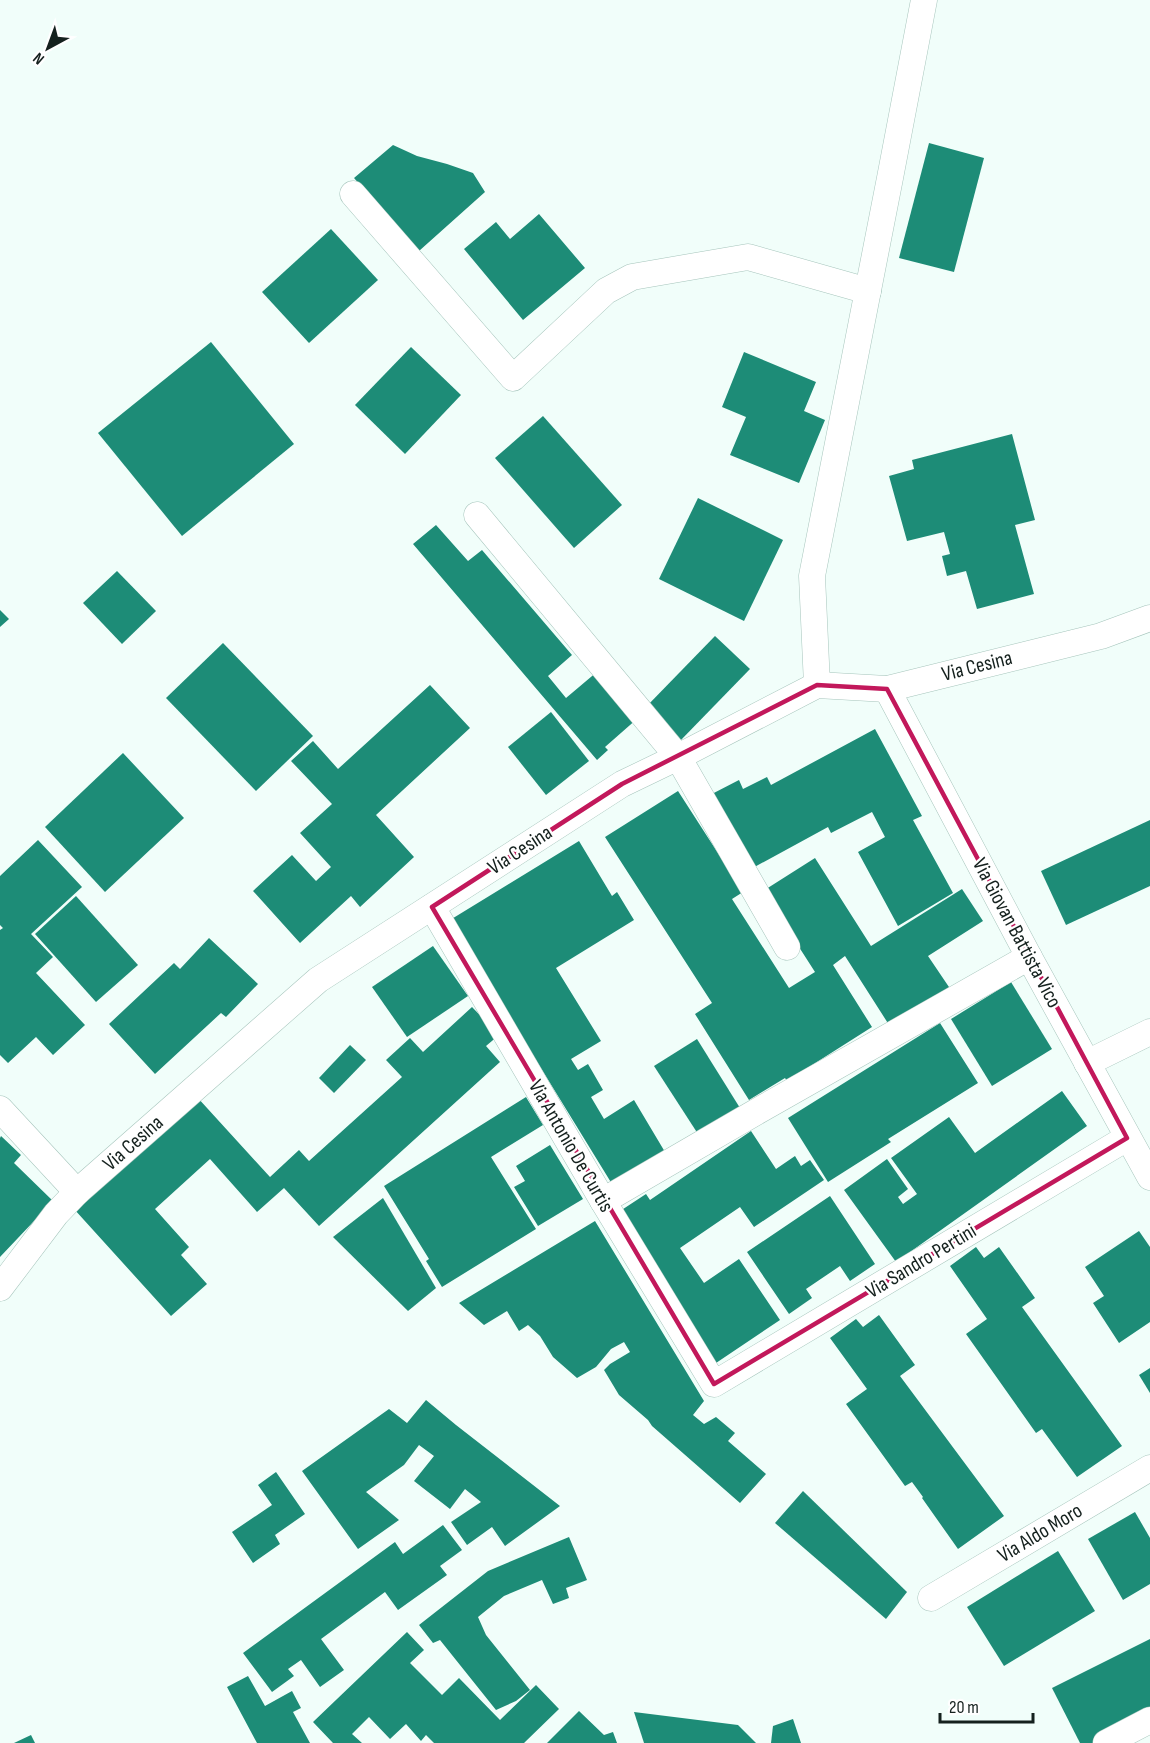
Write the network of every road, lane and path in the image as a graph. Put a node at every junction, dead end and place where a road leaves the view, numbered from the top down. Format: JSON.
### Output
{"nodes":[{"id":1,"x":924,"y":0,"type":"edge"},
{"id":2,"x":353,"y":194,"type":"dead end"},
{"id":3,"x":868,"y":291,"type":"junction"},
{"id":4,"x":477,"y":514,"type":"dead end"},
{"id":5,"x":1150,"y":618,"type":"edge"},
{"id":6,"x":817,"y":685,"type":"junction"},
{"id":7,"x":887,"y":689,"type":"junction"},
{"id":8,"x":678,"y":757,"type":"junction"},
{"id":9,"x":432,"y":907,"type":"junction"},
{"id":10,"x":787,"y":947,"type":"dead end"},
{"id":11,"x":1029,"y":957,"type":"junction"},
{"id":12,"x":1150,"y":1032,"type":"edge"},
{"id":13,"x":1087,"y":1063,"type":"junction"},
{"id":14,"x":0,"y":1109,"type":"edge"},
{"id":15,"x":1127,"y":1138,"type":"junction"},
{"id":16,"x":1150,"y":1177,"type":"edge"},
{"id":17,"x":77,"y":1192,"type":"junction"},
{"id":18,"x":603,"y":1201,"type":"junction"},
{"id":19,"x":0,"y":1288,"type":"edge"},
{"id":20,"x":714,"y":1384,"type":"joint"},
{"id":21,"x":1150,"y":1468,"type":"edge"},
{"id":22,"x":931,"y":1598,"type":"dead end"},
{"id":23,"x":1150,"y":1720,"type":"edge"},
{"id":24,"x":1106,"y":1743,"type":"edge"}],
"edges":[{"from":1,"to":3,"type":"street"},
{"from":2,"to":3,"type":"street"},
{"from":3,"to":6,"type":"street"},
{"from":4,"to":8,"type":"street"},
{"from":5,"to":7,"type":"street","name":"Via Cesina"},
{"from":6,"to":7,"type":"street","name":"Via Cesina"},
{"from":6,"to":8,"type":"street","name":"Via Cesina"},
{"from":7,"to":11,"type":"street","name":"Via Giovan Battista Vico"},
{"from":8,"to":9,"type":"street","name":"Via Cesina"},
{"from":8,"to":10,"type":"street"},
{"from":9,"to":17,"type":"street","name":"Via Cesina"},
{"from":9,"to":18,"type":"street","name":"Via Antonio De Curtis"},
{"from":11,"to":13,"type":"street","name":"Via Giovan Battista Vico"},
{"from":11,"to":18,"type":"street"},
{"from":12,"to":13,"type":"street"},
{"from":13,"to":15,"type":"street","name":"Via Giovan Battista Vico"},
{"from":14,"to":17,"type":"street"},
{"from":15,"to":16,"type":"street","name":"Via Giovan Battista Vico"},
{"from":15,"to":20,"type":"street","name":"Via Sandro Pertini"},
{"from":17,"to":19,"type":"street","name":"Via Cesina"},
{"from":18,"to":20,"type":"street","name":"Via Antonio De Curtis"},
{"from":21,"to":22,"type":"street","name":"Via Aldo Moro"},
{"from":23,"to":24,"type":"street"}]}
